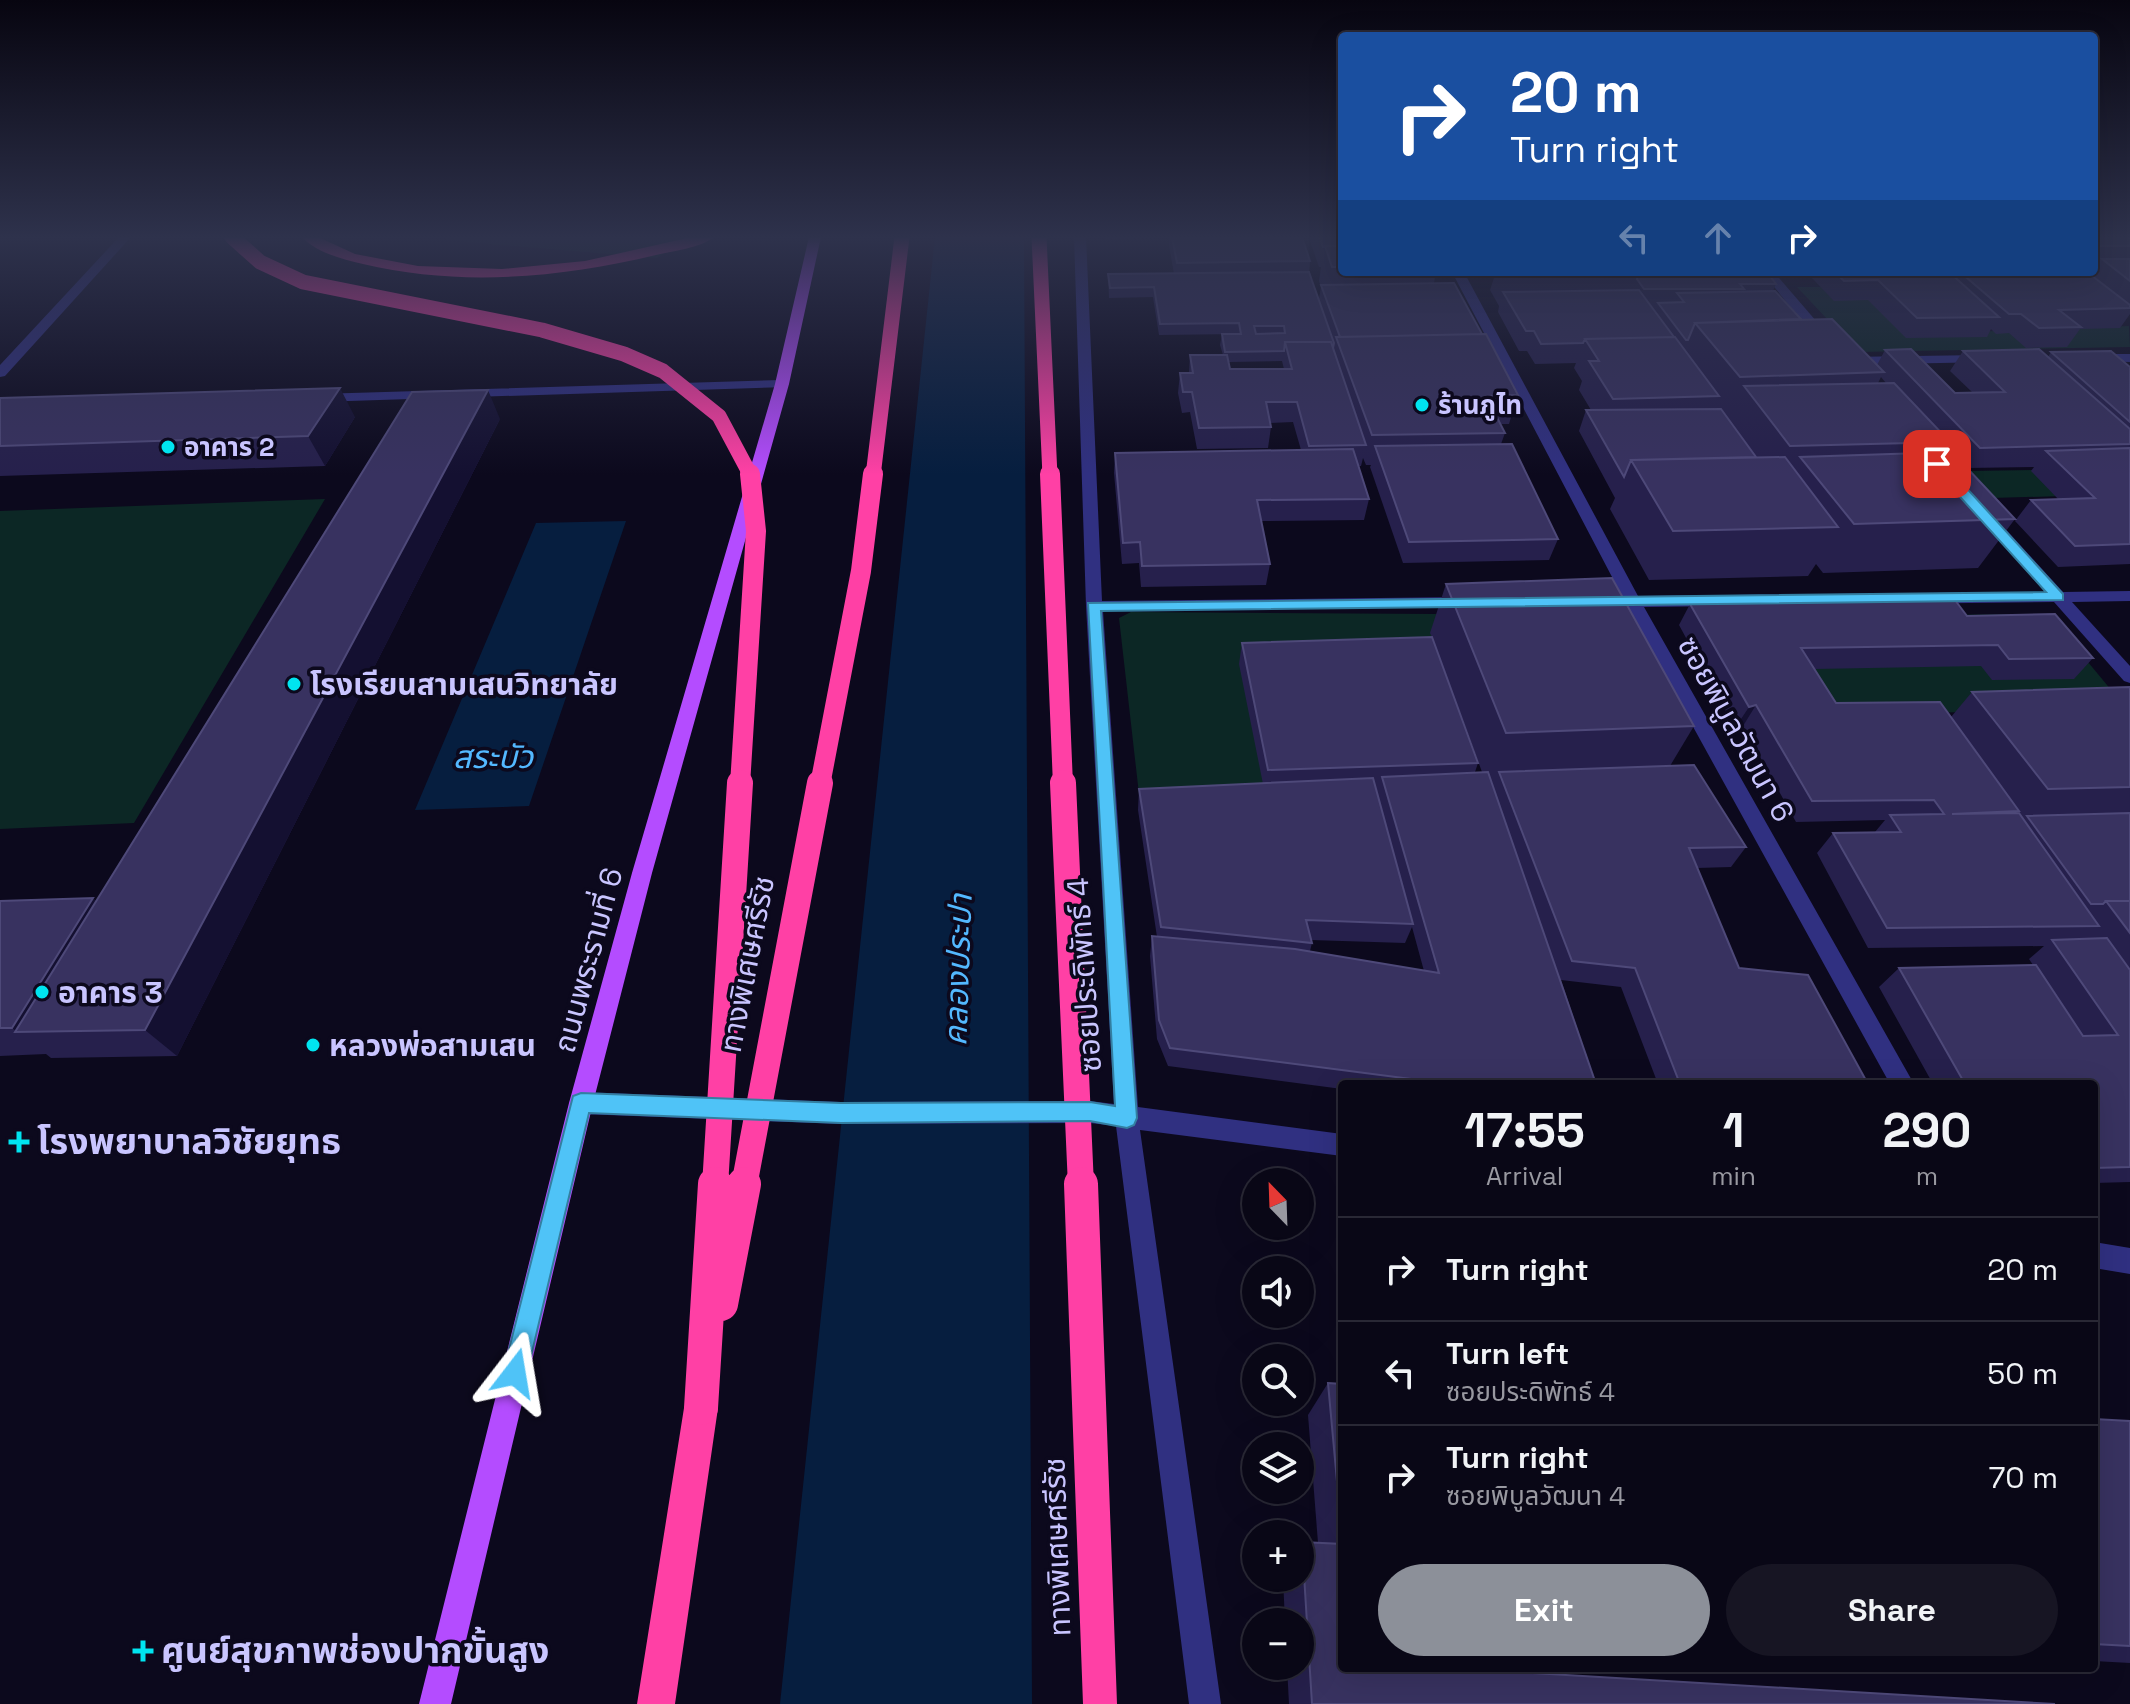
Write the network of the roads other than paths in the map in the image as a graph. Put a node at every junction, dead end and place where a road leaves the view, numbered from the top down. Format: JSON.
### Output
{"nodes":[{"id":1,"x":52,"y":317,"type":"edge"},
{"id":2,"x":475,"y":317,"type":"edge"},
{"id":3,"x":797,"y":317,"type":"edge"},
{"id":4,"x":892,"y":317,"type":"edge"},
{"id":5,"x":1043,"y":317,"type":"edge"},
{"id":6,"x":1083,"y":317,"type":"edge"},
{"id":7,"x":1482,"y":317,"type":"edge"},
{"id":8,"x":1805,"y":317,"type":"edge"},
{"id":9,"x":2085,"y":358,"type":"edge"},
{"id":10,"x":2130,"y":358,"type":"edge"},
{"id":11,"x":1994,"y":359,"type":"edge"},
{"id":12,"x":0,"y":373,"type":"edge"},
{"id":13,"x":782,"y":384,"type":"junction"},
{"id":14,"x":300,"y":399,"type":"edge"},
{"id":15,"x":1979,"y":509,"type":"edge"},
{"id":16,"x":2130,"y":596,"type":"edge"},
{"id":17,"x":2058,"y":597,"type":"junction"},
{"id":18,"x":1481,"y":602,"type":"edge"},
{"id":19,"x":1572,"y":602,"type":"edge"},
{"id":20,"x":1633,"y":602,"type":"junction"},
{"id":21,"x":1094,"y":606,"type":"junction"},
{"id":22,"x":2130,"y":677,"type":"edge"},
{"id":23,"x":1900,"y":1080,"type":"edge"},
{"id":24,"x":581,"y":1103,"type":"junction"},
{"id":25,"x":1127,"y":1118,"type":"junction"},
{"id":26,"x":1338,"y":1144,"type":"edge"},
{"id":27,"x":2098,"y":1256,"type":"edge"},
{"id":28,"x":2130,"y":1261,"type":"edge"},
{"id":29,"x":701,"y":1408,"type":"junction"},
{"id":30,"x":435,"y":1704,"type":"edge"},
{"id":31,"x":656,"y":1704,"type":"edge"},
{"id":32,"x":1100,"y":1704,"type":"edge"},
{"id":33,"x":1205,"y":1704,"type":"edge"}],
"edges":[{"from":1,"to":12,"type":"street"},
{"from":2,"to":29,"type":"highway","bridge":true},
{"from":3,"to":13,"type":"main road","name":"ถนนพระรามที่ 6"},
{"from":4,"to":29,"type":"highway","name":"ทางพิเศษศรีรัช","bridge":true},
{"from":5,"to":32,"type":"highway","name":"ทางพิเศษศรีรัช","bridge":true},
{"from":6,"to":21,"type":"street","name":"ซอยประดิพัทธ์ 4"},
{"from":7,"to":20,"type":"street","name":"ซอยพิบูลวัฒนา 6"},
{"from":8,"to":11,"type":"street"},
{"from":9,"to":10,"type":"street"},
{"from":13,"to":14,"type":"street"},
{"from":13,"to":24,"type":"main road","name":"ถนนพระรามที่ 6"},
{"from":15,"to":17,"type":"street"},
{"from":16,"to":17,"type":"street"},
{"from":17,"to":20,"type":"street"},
{"from":17,"to":22,"type":"street"},
{"from":18,"to":21,"type":"street"},
{"from":19,"to":20,"type":"street"},
{"from":20,"to":23,"type":"street","name":"ซอยพิบูลวัฒนา 6"},
{"from":21,"to":25,"type":"street","name":"ซอยประดิพัทธ์ 4"},
{"from":24,"to":25,"type":"street"},
{"from":24,"to":30,"type":"main road","name":"ถนนพระรามที่ 6"},
{"from":25,"to":26,"type":"street"},
{"from":25,"to":33,"type":"street","name":"ซอยประดิพัทธ์ 4"},
{"from":27,"to":28,"type":"street"},
{"from":29,"to":31,"type":"highway","name":"ทางพิเศษศรีรัช"}]}
